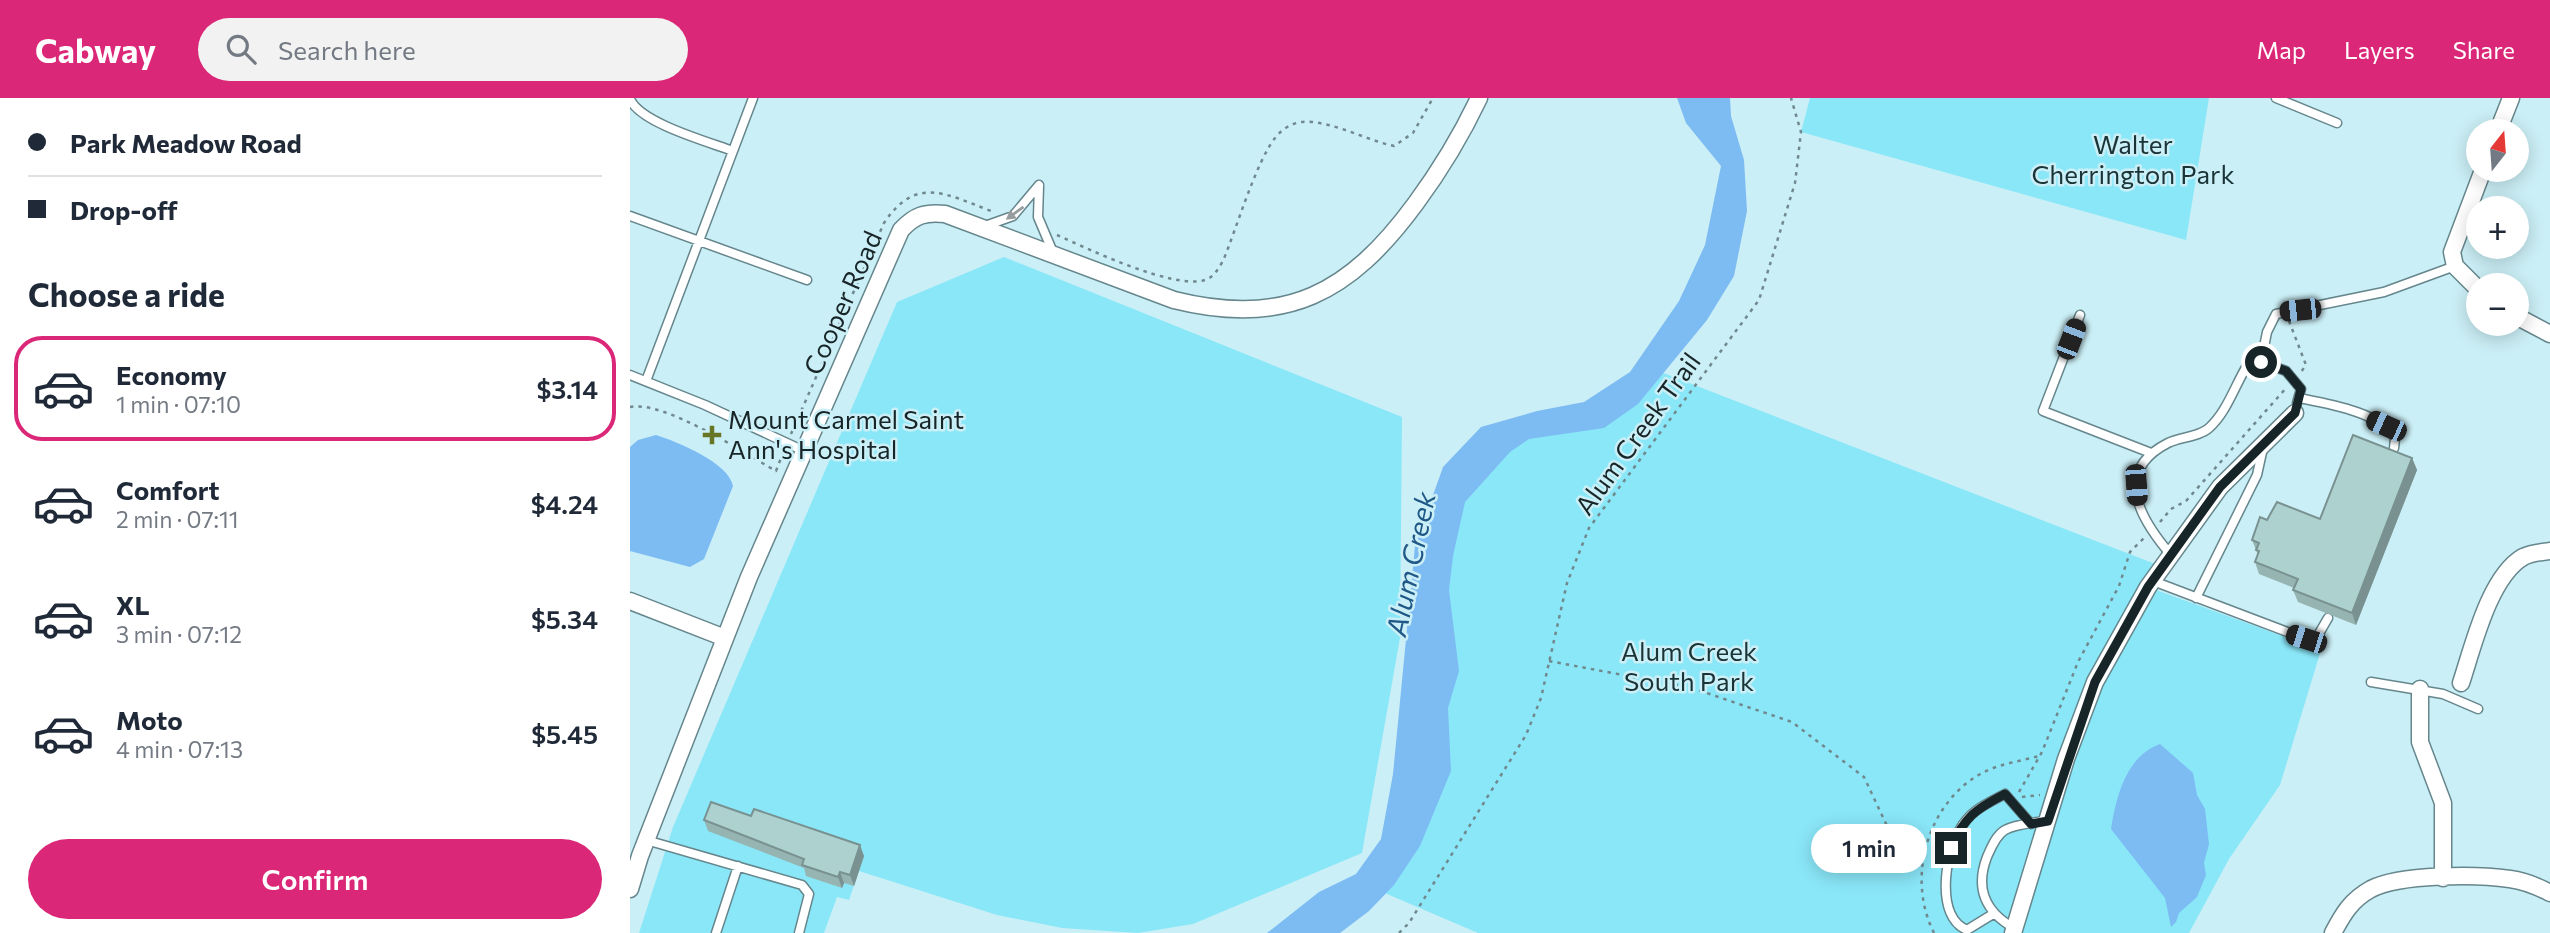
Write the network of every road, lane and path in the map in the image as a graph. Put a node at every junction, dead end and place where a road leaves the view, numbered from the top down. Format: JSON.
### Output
{"nodes":[{"id":1,"x":753,"y":98,"type":"edge"},
{"id":2,"x":1433,"y":98,"type":"edge"},
{"id":3,"x":1479,"y":98,"type":"edge"},
{"id":4,"x":1791,"y":98,"type":"edge"},
{"id":5,"x":2276,"y":98,"type":"edge"},
{"id":6,"x":2511,"y":98,"type":"edge"},
{"id":7,"x":630,"y":99,"type":"edge"},
{"id":8,"x":2503,"y":119,"type":"edge"},
{"id":9,"x":2337,"y":123,"type":"dead end"},
{"id":10,"x":733,"y":151,"type":"junction"},
{"id":11,"x":2478,"y":182,"type":"edge"},
{"id":12,"x":630,"y":216,"type":"edge"},
{"id":13,"x":1009,"y":218,"type":"junction"},
{"id":14,"x":981,"y":228,"type":"junction"},
{"id":15,"x":1042,"y":229,"type":"junction"},
{"id":16,"x":699,"y":243,"type":"junction"},
{"id":17,"x":1056,"y":256,"type":"junction"},
{"id":18,"x":2455,"y":266,"type":"junction"},
{"id":19,"x":2466,"y":277,"type":"edge"},
{"id":20,"x":807,"y":280,"type":"dead end"},
{"id":21,"x":2080,"y":315,"type":"dead end"},
{"id":22,"x":2529,"y":323,"type":"edge"},
{"id":23,"x":2550,"y":334,"type":"edge"},
{"id":24,"x":2261,"y":362,"type":"junction"},
{"id":25,"x":630,"y":375,"type":"edge"},
{"id":26,"x":646,"y":381,"type":"junction"},
{"id":27,"x":2297,"y":406,"type":"junction"},
{"id":28,"x":630,"y":407,"type":"edge"},
{"id":29,"x":787,"y":443,"type":"junction"},
{"id":30,"x":2264,"y":444,"type":"junction"},
{"id":31,"x":2394,"y":448,"type":"edge"},
{"id":32,"x":804,"y":451,"type":"junction"},
{"id":33,"x":2151,"y":453,"type":"junction"},
{"id":34,"x":2543,"y":552,"type":"edge"},
{"id":35,"x":2171,"y":555,"type":"junction"},
{"id":36,"x":2153,"y":580,"type":"junction"},
{"id":37,"x":2196,"y":598,"type":"junction"},
{"id":38,"x":630,"y":601,"type":"edge"},
{"id":39,"x":2328,"y":618,"type":"edge"},
{"id":40,"x":725,"y":638,"type":"junction"},
{"id":41,"x":1549,"y":661,"type":"junction"},
{"id":42,"x":2371,"y":682,"type":"dead end"},
{"id":43,"x":2460,"y":683,"type":"dead end"},
{"id":44,"x":2420,"y":689,"type":"junction"},
{"id":45,"x":2478,"y":709,"type":"dead end"},
{"id":46,"x":2055,"y":797,"type":"junction"},
{"id":47,"x":2014,"y":806,"type":"junction"},
{"id":48,"x":2048,"y":821,"type":"junction"},
{"id":49,"x":2031,"y":824,"type":"junction"},
{"id":50,"x":646,"y":840,"type":"junction"},
{"id":51,"x":1928,"y":841,"type":"dead end"},
{"id":52,"x":738,"y":866,"type":"junction"},
{"id":53,"x":2443,"y":878,"type":"junction"},
{"id":54,"x":630,"y":888,"type":"edge"},
{"id":55,"x":2550,"y":893,"type":"edge"},
{"id":56,"x":1993,"y":914,"type":"junction"},
{"id":57,"x":2014,"y":931,"type":"edge"},
{"id":58,"x":716,"y":933,"type":"edge"},
{"id":59,"x":799,"y":933,"type":"edge"},
{"id":60,"x":1399,"y":933,"type":"edge"},
{"id":61,"x":2333,"y":933,"type":"edge"}],
"edges":[{"from":1,"to":10,"type":"lane"},
{"from":2,"to":15,"type":"path"},
{"from":3,"to":17,"type":"street","name":"Cooper Road"},
{"from":4,"to":41,"type":"path","name":"Alum Creek Trail"},
{"from":5,"to":9,"type":"lane"},
{"from":6,"to":8,"type":"street"},
{"from":7,"to":10,"type":"lane"},
{"from":10,"to":16,"type":"lane"},
{"from":11,"to":18,"type":"street"},
{"from":12,"to":16,"type":"lane"},
{"from":13,"to":14,"type":"lane"},
{"from":15,"to":13,"type":"lane","one_way":true},
{"from":13,"to":29,"type":"path"},
{"from":14,"to":17,"type":"street","name":"Cooper Road"},
{"from":14,"to":32,"type":"street","name":"Cooper Road"},
{"from":15,"to":17,"type":"lane"},
{"from":16,"to":20,"type":"lane"},
{"from":16,"to":26,"type":"lane"},
{"from":18,"to":19,"type":"street"},
{"from":18,"to":24,"type":"lane"},
{"from":21,"to":33,"type":"lane"},
{"from":22,"to":23,"type":"street"},
{"from":24,"to":27,"type":"lane"},
{"from":24,"to":33,"type":"lane"},
{"from":25,"to":26,"type":"lane"},
{"from":26,"to":29,"type":"lane"},
{"from":27,"to":30,"type":"street"},
{"from":27,"to":31,"type":"lane"},
{"from":28,"to":29,"type":"path"},
{"from":29,"to":32,"type":"lane"},
{"from":30,"to":35,"type":"street"},
{"from":30,"to":37,"type":"lane"},
{"from":32,"to":40,"type":"street","name":"Cooper Road"},
{"from":33,"to":35,"type":"lane"},
{"from":34,"to":43,"type":"street"},
{"from":35,"to":36,"type":"street"},
{"from":36,"to":37,"type":"lane"},
{"from":36,"to":46,"type":"street"},
{"from":37,"to":39,"type":"lane"},
{"from":38,"to":40,"type":"street"},
{"from":40,"to":50,"type":"street","name":"Cooper Road"},
{"from":41,"to":51,"type":"path"},
{"from":41,"to":60,"type":"path","name":"Alum Creek Trail"},
{"from":42,"to":44,"type":"lane"},
{"from":44,"to":45,"type":"lane"},
{"from":44,"to":53,"type":"street"},
{"from":46,"to":47,"type":"path"},
{"from":46,"to":48,"type":"street"},
{"from":47,"to":49,"type":"lane"},
{"from":47,"to":56,"type":"lane"},
{"from":48,"to":49,"type":"lane"},
{"from":48,"to":57,"type":"street"},
{"from":49,"to":56,"type":"lane"},
{"from":50,"to":52,"type":"lane"},
{"from":50,"to":54,"type":"street","name":"Cooper Road"},
{"from":52,"to":58,"type":"lane"},
{"from":52,"to":59,"type":"lane"},
{"from":53,"to":55,"type":"street"},
{"from":53,"to":61,"type":"street"},
{"from":56,"to":57,"type":"lane"}]}
